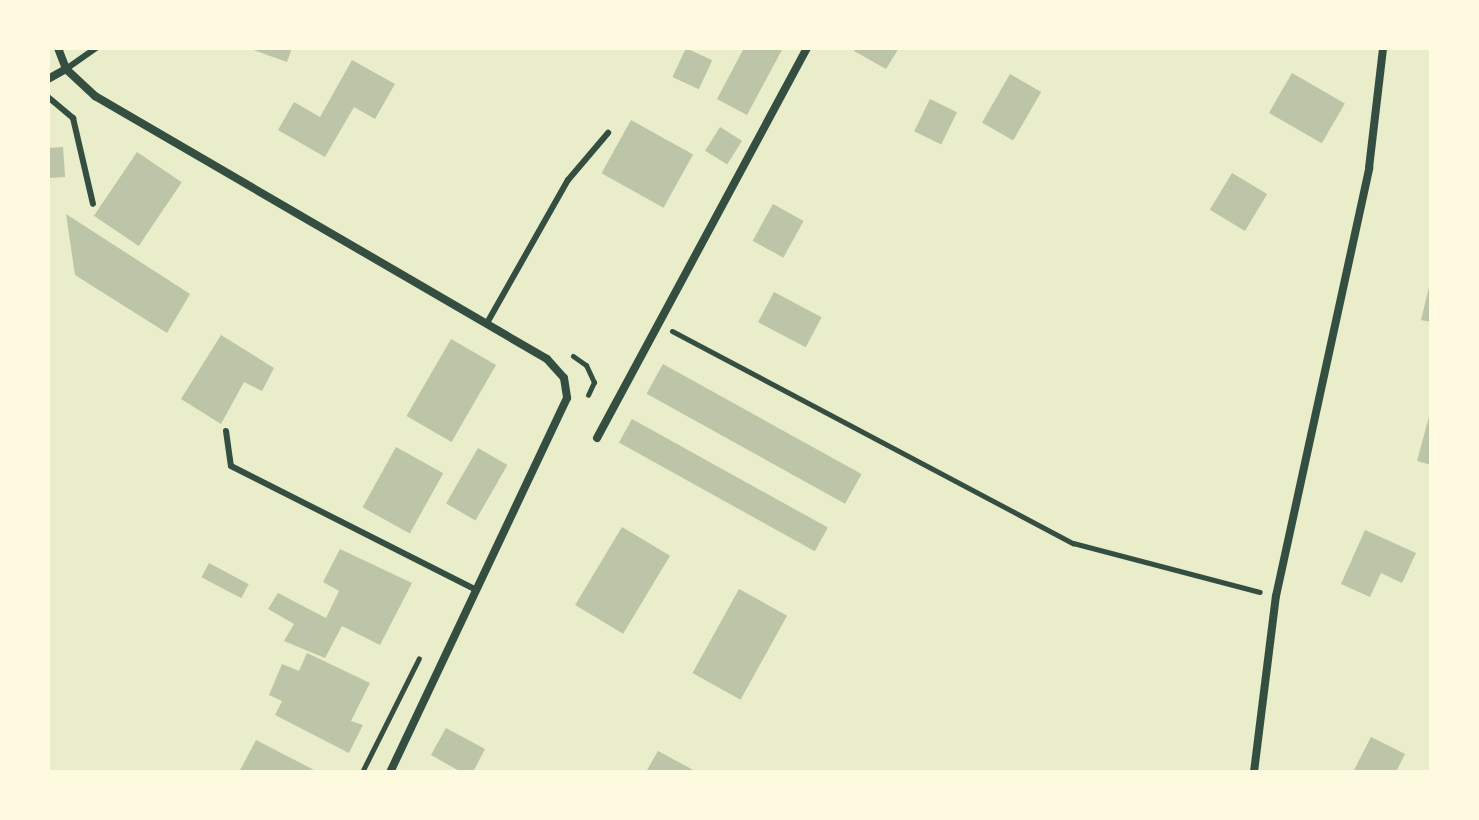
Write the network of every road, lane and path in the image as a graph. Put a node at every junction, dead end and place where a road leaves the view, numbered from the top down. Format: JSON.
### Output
{"nodes":[{"id":1,"x":58,"y":48,"type":"edge"},
{"id":2,"x":96,"y":48,"type":"edge"},
{"id":3,"x":807,"y":48,"type":"edge"},
{"id":4,"x":1383,"y":48,"type":"edge"},
{"id":5,"x":66,"y":69,"type":"junction"},
{"id":6,"x":48,"y":79,"type":"edge"},
{"id":7,"x":48,"y":97,"type":"edge"},
{"id":8,"x":608,"y":133,"type":"dead end"},
{"id":9,"x":93,"y":204,"type":"dead end"},
{"id":10,"x":487,"y":323,"type":"junction"},
{"id":11,"x":657,"y":323,"type":"junction"},
{"id":12,"x":226,"y":431,"type":"dead end"},
{"id":13,"x":597,"y":438,"type":"dead end"},
{"id":14,"x":476,"y":590,"type":"junction"},
{"id":15,"x":1276,"y":596,"type":"junction"},
{"id":16,"x":424,"y":648,"type":"dead end"},
{"id":17,"x":362,"y":772,"type":"edge"},
{"id":18,"x":390,"y":772,"type":"edge"},
{"id":19,"x":1254,"y":772,"type":"edge"}],
"edges":[{"from":1,"to":5,"type":"street"},
{"from":2,"to":5,"type":"lane"},
{"from":3,"to":11,"type":"street"},
{"from":4,"to":15,"type":"street"},
{"from":5,"to":6,"type":"street"},
{"from":5,"to":10,"type":"street"},
{"from":7,"to":9,"type":"lane"},
{"from":8,"to":10,"type":"lane"},
{"from":10,"to":14,"type":"street"},
{"from":11,"to":13,"type":"street"},
{"from":11,"to":15,"type":"path"},
{"from":12,"to":14,"type":"lane"},
{"from":14,"to":18,"type":"street"},
{"from":15,"to":19,"type":"street"},
{"from":16,"to":17,"type":"path"}]}
